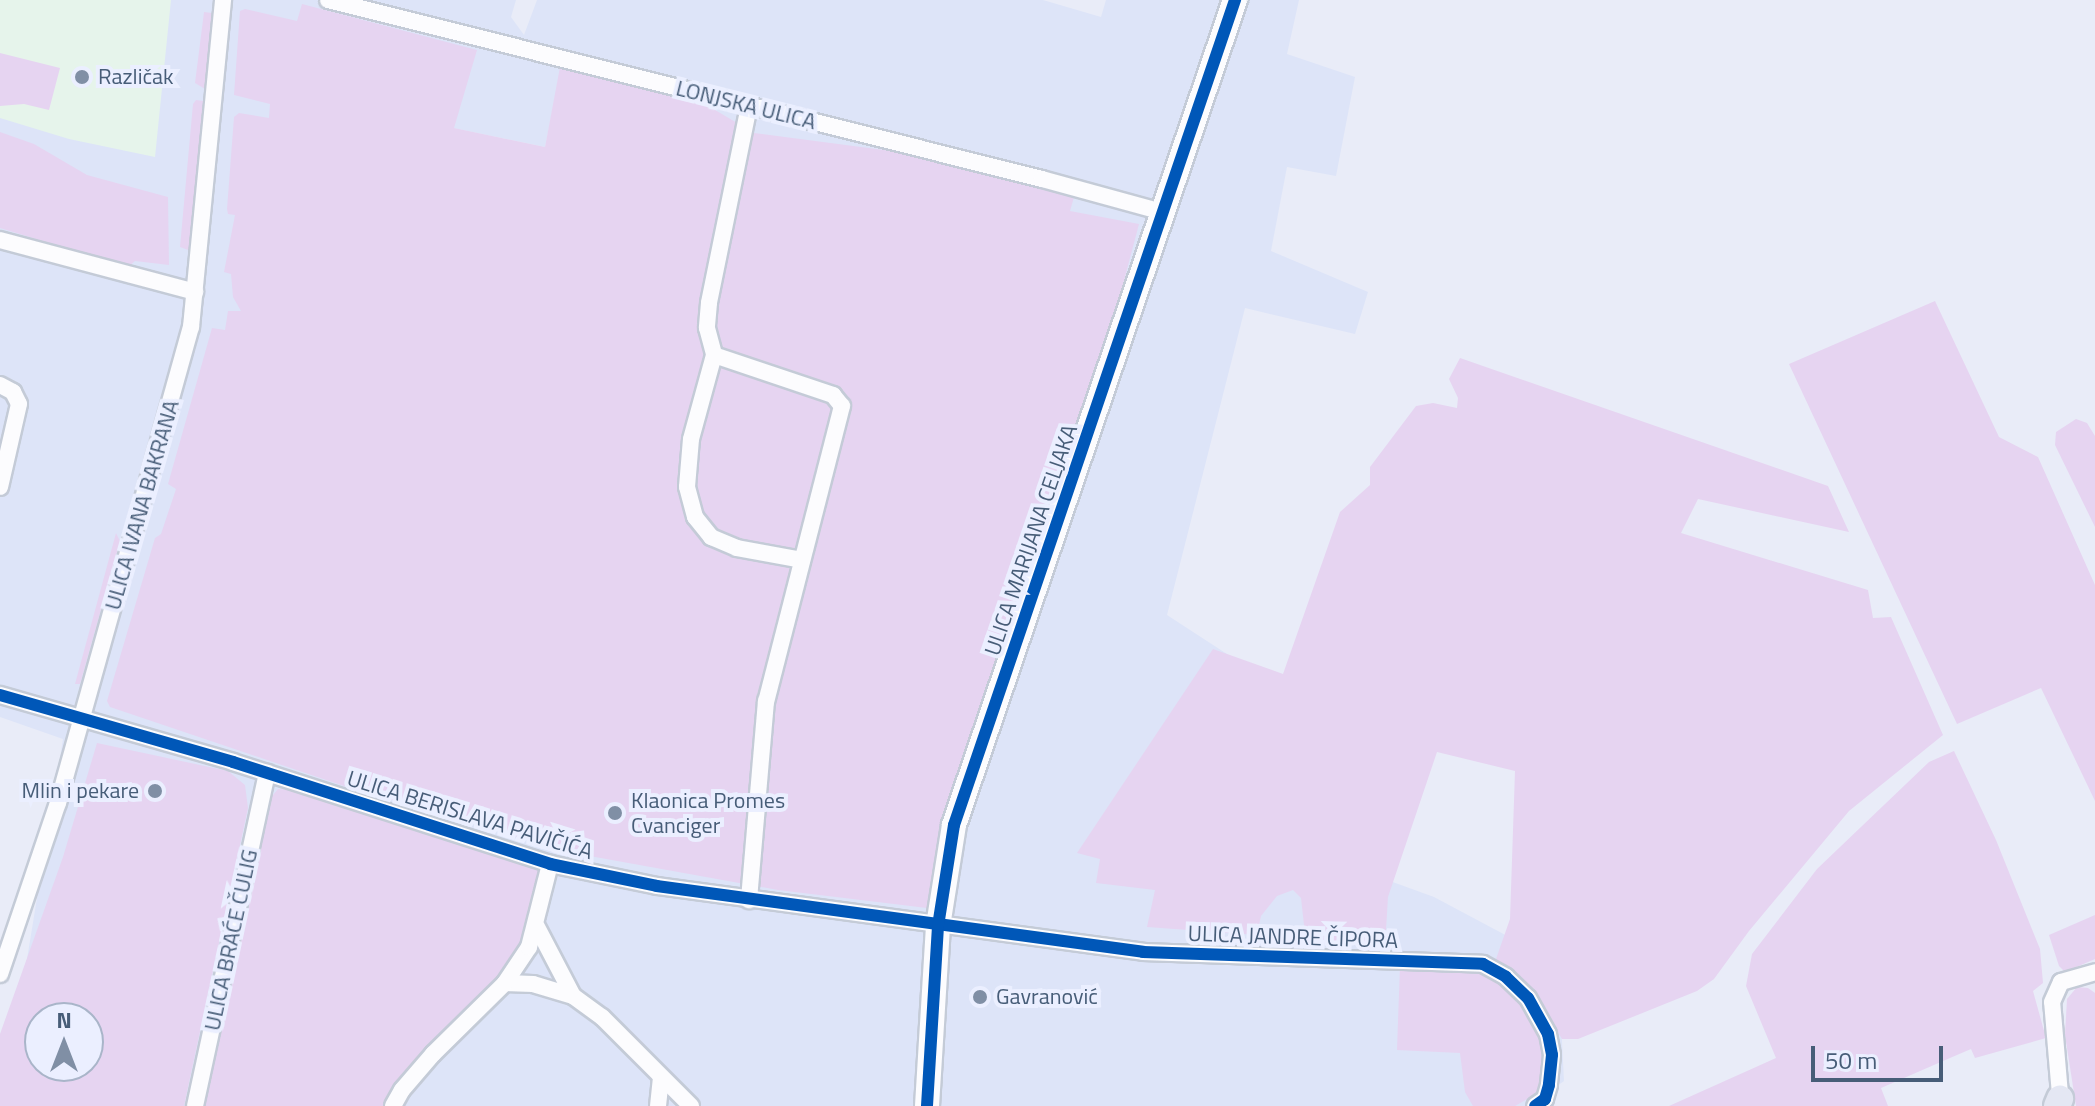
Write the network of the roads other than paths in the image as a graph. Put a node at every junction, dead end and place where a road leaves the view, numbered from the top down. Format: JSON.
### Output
{"nodes":[{"id":1,"x":223,"y":0,"type":"edge"},
{"id":2,"x":328,"y":0,"type":"edge"},
{"id":3,"x":1235,"y":0,"type":"edge"},
{"id":4,"x":749,"y":106,"type":"junction"},
{"id":5,"x":1163,"y":212,"type":"junction"},
{"id":6,"x":0,"y":240,"type":"edge"},
{"id":7,"x":195,"y":292,"type":"junction"},
{"id":8,"x":714,"y":355,"type":"junction"},
{"id":9,"x":0,"y":385,"type":"edge"},
{"id":10,"x":0,"y":487,"type":"edge"},
{"id":11,"x":802,"y":560,"type":"junction"},
{"id":12,"x":0,"y":695,"type":"edge"},
{"id":13,"x":83,"y":718,"type":"junction"},
{"id":14,"x":267,"y":773,"type":"junction"},
{"id":15,"x":550,"y":864,"type":"junction"},
{"id":16,"x":749,"y":900,"type":"junction"},
{"id":17,"x":938,"y":926,"type":"junction"},
{"id":18,"x":537,"y":927,"type":"junction"},
{"id":19,"x":2095,"y":972,"type":"edge"},
{"id":20,"x":0,"y":974,"type":"edge"},
{"id":21,"x":505,"y":983,"type":"junction"},
{"id":22,"x":573,"y":996,"type":"junction"},
{"id":23,"x":661,"y":1077,"type":"junction"},
{"id":24,"x":1540,"y":1102,"type":"edge"},
{"id":25,"x":2059,"y":1104,"type":"edge"},
{"id":26,"x":195,"y":1106,"type":"edge"},
{"id":27,"x":393,"y":1106,"type":"edge"},
{"id":28,"x":658,"y":1106,"type":"edge"},
{"id":29,"x":691,"y":1106,"type":"edge"},
{"id":30,"x":927,"y":1106,"type":"edge"}],
"edges":[{"from":1,"to":7,"type":"street","name":"ULICA IVANA BAKRANA"},
{"from":2,"to":4,"type":"street","name":"LONJSKA ULICA"},
{"from":3,"to":5,"type":"main road","name":"ULICA MARIJANA CELJAKA"},
{"from":4,"to":5,"type":"street","name":"LONJSKA ULICA"},
{"from":4,"to":8,"type":"street"},
{"from":5,"to":17,"type":"main road","name":"ULICA MARIJANA CELJAKA"},
{"from":6,"to":7,"type":"street"},
{"from":7,"to":13,"type":"street","name":"ULICA IVANA BAKRANA"},
{"from":8,"to":11,"type":"street"},
{"from":8,"to":11,"type":"street"},
{"from":9,"to":10,"type":"street"},
{"from":11,"to":16,"type":"street"},
{"from":12,"to":13,"type":"street","name":"ULICA BERISLAVA PAVIČIĆA"},
{"from":13,"to":14,"type":"street","name":"ULICA BERISLAVA PAVIČIĆA"},
{"from":13,"to":20,"type":"street","name":"ULICA IVANA BAKRANA"},
{"from":14,"to":15,"type":"street","name":"ULICA BERISLAVA PAVIČIĆA"},
{"from":14,"to":26,"type":"street","name":"ULICA BRAĆE ČULIG"},
{"from":15,"to":16,"type":"street","name":"ULICA BERISLAVA PAVIČIĆA"},
{"from":15,"to":18,"type":"street"},
{"from":16,"to":17,"type":"street","name":"ULICA BERISLAVA PAVIČIĆA"},
{"from":17,"to":24,"type":"street","name":"ULICA JANDRE ČIPORA"},
{"from":17,"to":30,"type":"main road","name":"ULICA MARIJANA CELJAKA"},
{"from":18,"to":21,"type":"street"},
{"from":18,"to":22,"type":"street"},
{"from":19,"to":25,"type":"street"},
{"from":21,"to":22,"type":"street"},
{"from":21,"to":27,"type":"street"},
{"from":22,"to":23,"type":"street"},
{"from":23,"to":28,"type":"street"},
{"from":23,"to":29,"type":"street"}]}
